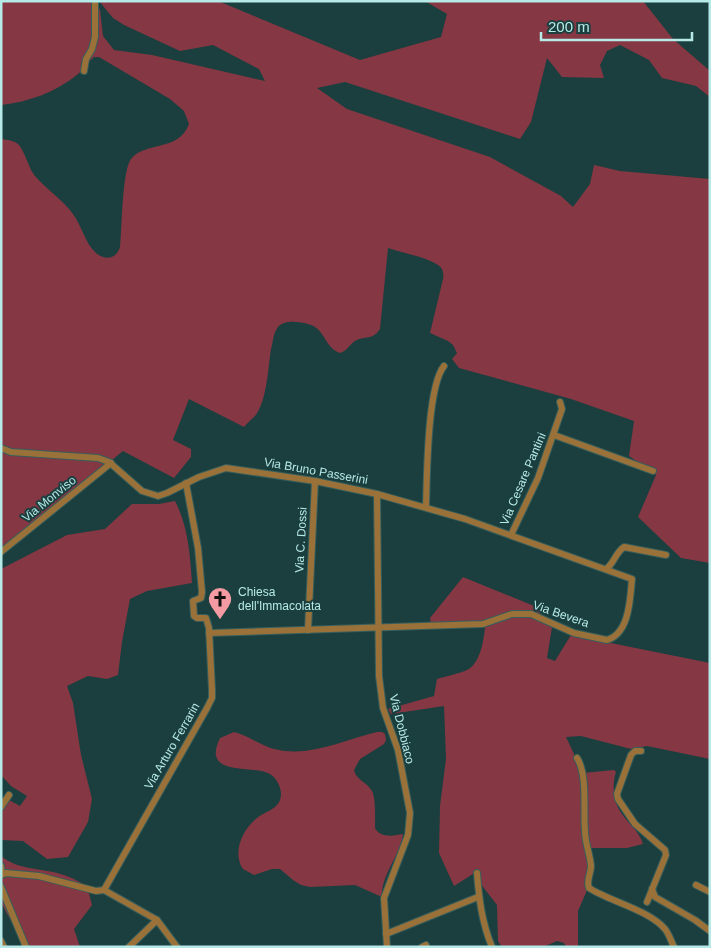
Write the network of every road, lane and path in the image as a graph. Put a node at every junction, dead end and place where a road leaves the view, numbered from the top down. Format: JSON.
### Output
{"nodes":[{"id":1,"x":95,"y":1,"type":"edge"},
{"id":2,"x":84,"y":71,"type":"dead end"},
{"id":3,"x":444,"y":366,"type":"dead end"},
{"id":4,"x":560,"y":402,"type":"dead end"},
{"id":5,"x":554,"y":436,"type":"junction"},
{"id":6,"x":1,"y":448,"type":"edge"},
{"id":7,"x":111,"y":463,"type":"junction"},
{"id":8,"x":653,"y":470,"type":"dead end"},
{"id":9,"x":315,"y":481,"type":"junction"},
{"id":10,"x":186,"y":483,"type":"junction"},
{"id":11,"x":377,"y":494,"type":"junction"},
{"id":12,"x":426,"y":508,"type":"junction"},
{"id":13,"x":511,"y":535,"type":"junction"},
{"id":14,"x":1,"y":552,"type":"edge"},
{"id":15,"x":666,"y":555,"type":"dead end"},
{"id":16,"x":606,"y":570,"type":"junction"},
{"id":17,"x":632,"y":579,"type":"joint"},
{"id":18,"x":380,"y":627,"type":"junction"},
{"id":19,"x":308,"y":630,"type":"junction"},
{"id":20,"x":209,"y":633,"type":"junction"},
{"id":21,"x":641,"y":751,"type":"dead end"},
{"id":22,"x":577,"y":758,"type":"dead end"},
{"id":23,"x":9,"y":795,"type":"dead end"},
{"id":24,"x":1,"y":806,"type":"edge"},
{"id":25,"x":1,"y":866,"type":"edge"},
{"id":26,"x":477,"y":873,"type":"dead end"},
{"id":27,"x":2,"y":875,"type":"edge"},
{"id":28,"x":696,"y":885,"type":"dead end"},
{"id":29,"x":1,"y":887,"type":"edge"},
{"id":30,"x":652,"y":889,"type":"junction"},
{"id":31,"x":104,"y":890,"type":"junction"},
{"id":32,"x":710,"y":892,"type":"edge"},
{"id":33,"x":478,"y":897,"type":"junction"},
{"id":34,"x":647,"y":902,"type":"dead end"},
{"id":35,"x":157,"y":920,"type":"junction"},
{"id":36,"x":710,"y":931,"type":"edge"},
{"id":37,"x":386,"y":934,"type":"junction"},
{"id":38,"x":1,"y":942,"type":"edge"},
{"id":39,"x":4,"y":947,"type":"edge"},
{"id":40,"x":26,"y":947,"type":"edge"},
{"id":41,"x":129,"y":947,"type":"edge"},
{"id":42,"x":177,"y":947,"type":"edge"},
{"id":43,"x":386,"y":947,"type":"edge"},
{"id":44,"x":492,"y":947,"type":"edge"},
{"id":45,"x":674,"y":947,"type":"edge"}],
"edges":[{"from":1,"to":2,"type":"street"},
{"from":3,"to":12,"type":"street"},
{"from":4,"to":5,"type":"street","name":"Via Cesare Pantini"},
{"from":5,"to":8,"type":"street"},
{"from":5,"to":13,"type":"street","name":"Via Cesare Pantini"},
{"from":6,"to":7,"type":"street"},
{"from":7,"to":10,"type":"street","name":"Via Bruno Passerini"},
{"from":7,"to":14,"type":"street","name":"Via Monviso"},
{"from":9,"to":10,"type":"street","name":"Via Bruno Passerini"},
{"from":9,"to":11,"type":"street","name":"Via Bruno Passerini"},
{"from":9,"to":19,"type":"street","name":"Via C. Dossi"},
{"from":10,"to":20,"type":"street"},
{"from":11,"to":12,"type":"street","name":"Via Bruno Passerini"},
{"from":11,"to":18,"type":"street","name":"Via Dobbiaco"},
{"from":12,"to":13,"type":"street","name":"Via Bruno Passerini"},
{"from":13,"to":16,"type":"street","name":"Via Bruno Passerini"},
{"from":15,"to":16,"type":"street"},
{"from":16,"to":17,"type":"street","name":"Via Bruno Passerini"},
{"from":17,"to":18,"type":"street","name":"Via Bevera"},
{"from":18,"to":19,"type":"street"},
{"from":18,"to":37,"type":"street","name":"Via Dobbiaco"},
{"from":19,"to":20,"type":"street"},
{"from":20,"to":31,"type":"street","name":"Via Arturo Ferrarin"},
{"from":21,"to":30,"type":"street"},
{"from":22,"to":45,"type":"street"},
{"from":23,"to":24,"type":"street"},
{"from":25,"to":27,"type":"street"},
{"from":26,"to":33,"type":"street"},
{"from":27,"to":31,"type":"street"},
{"from":28,"to":32,"type":"street"},
{"from":29,"to":40,"type":"street"},
{"from":30,"to":34,"type":"street"},
{"from":30,"to":36,"type":"street"},
{"from":31,"to":35,"type":"street"},
{"from":33,"to":37,"type":"street"},
{"from":33,"to":44,"type":"street"},
{"from":35,"to":41,"type":"street"},
{"from":35,"to":42,"type":"street"},
{"from":37,"to":43,"type":"street","name":"Via Dobbiaco"},
{"from":38,"to":39,"type":"street"}]}
